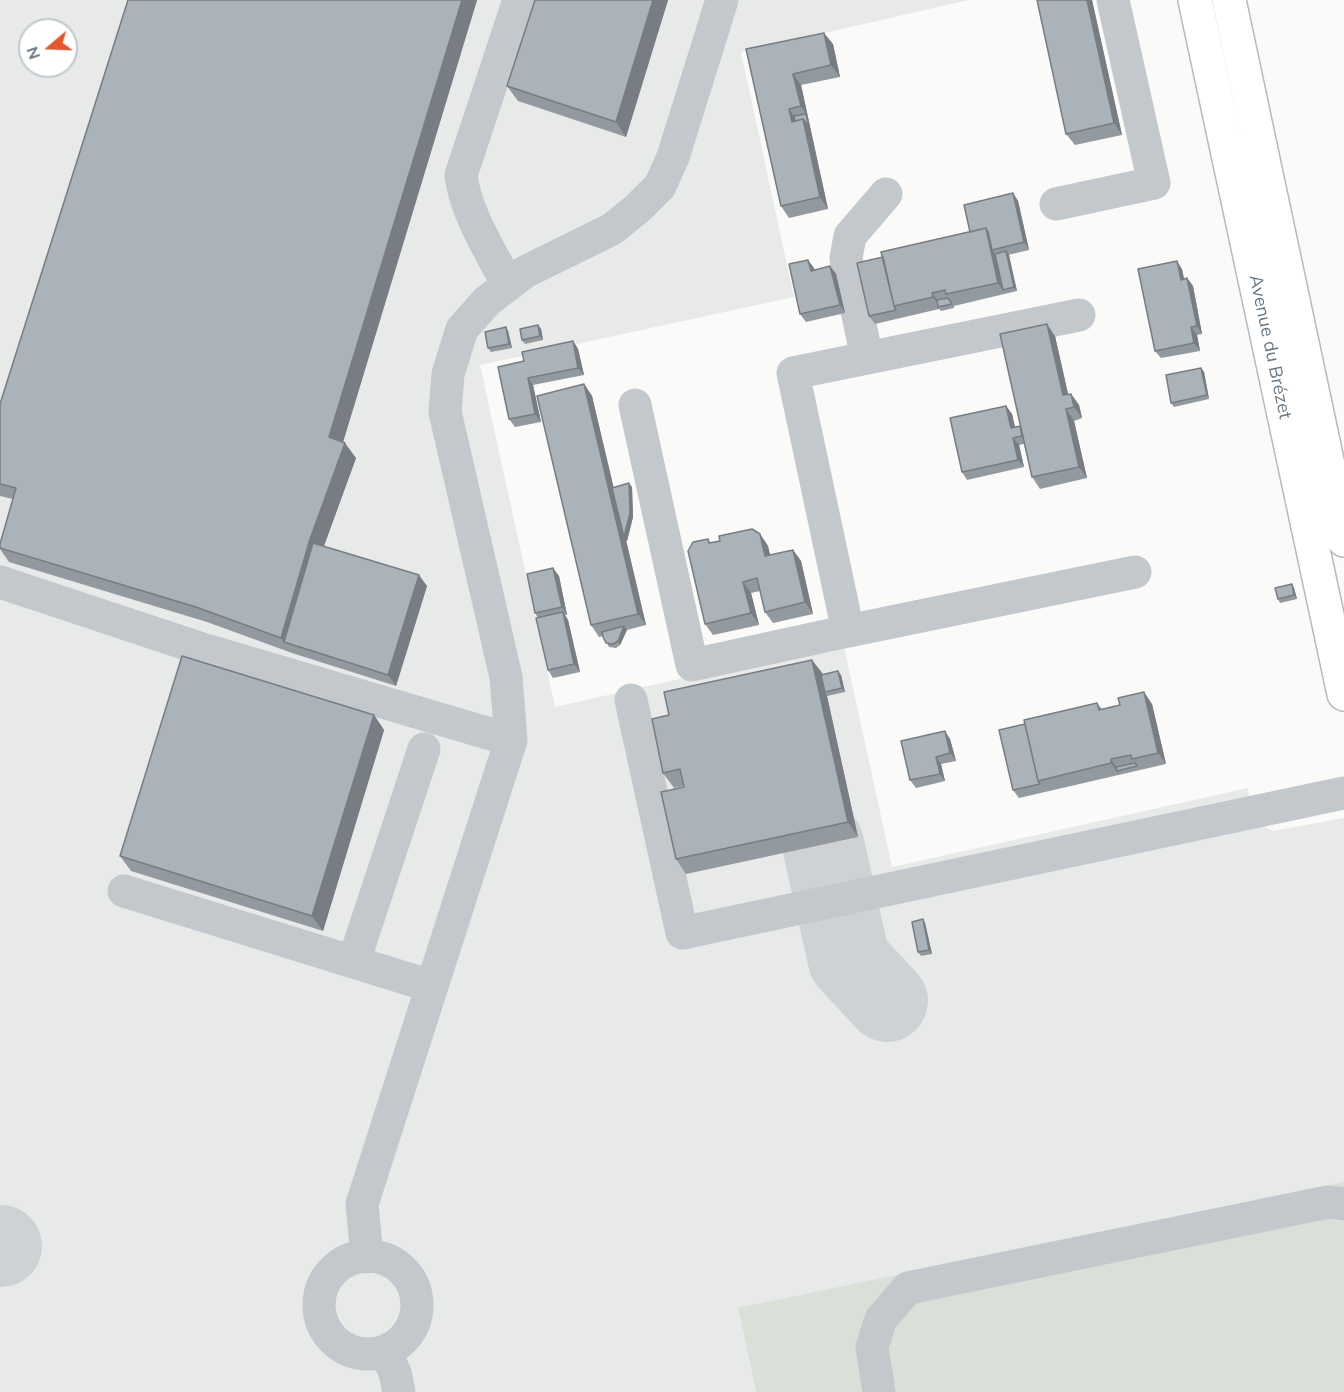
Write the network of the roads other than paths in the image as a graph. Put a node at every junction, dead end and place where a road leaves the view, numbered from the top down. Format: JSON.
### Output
{"nodes":[{"id":1,"x":519,"y":0,"type":"edge"},
{"id":2,"x":722,"y":0,"type":"edge"},
{"id":3,"x":1113,"y":0,"type":"edge"},
{"id":4,"x":1195,"y":0,"type":"edge"},
{"id":5,"x":1229,"y":0,"type":"edge"},
{"id":6,"x":1245,"y":0,"type":"edge"},
{"id":7,"x":1250,"y":98,"type":"junction"},
{"id":8,"x":886,"y":194,"type":"dead end"},
{"id":9,"x":1056,"y":204,"type":"dead end"},
{"id":10,"x":508,"y":285,"type":"junction"},
{"id":11,"x":1079,"y":315,"type":"dead end"},
{"id":12,"x":867,"y":358,"type":"junction"},
{"id":13,"x":635,"y":405,"type":"dead end"},
{"id":14,"x":1344,"y":540,"type":"edge"},
{"id":15,"x":1135,"y":572,"type":"dead end"},
{"id":16,"x":0,"y":582,"type":"edge"},
{"id":17,"x":849,"y":632,"type":"junction"},
{"id":18,"x":1344,"y":694,"type":"edge"},
{"id":19,"x":631,"y":700,"type":"dead end"},
{"id":20,"x":511,"y":740,"type":"junction"},
{"id":21,"x":424,"y":749,"type":"dead end"},
{"id":22,"x":1344,"y":793,"type":"edge"},
{"id":23,"x":124,"y":891,"type":"dead end"},
{"id":24,"x":354,"y":962,"type":"junction"},
{"id":25,"x":430,"y":986,"type":"junction"},
{"id":26,"x":1344,"y":1204,"type":"edge"},
{"id":27,"x":367,"y":1257,"type":"junction"},
{"id":28,"x":385,"y":1351,"type":"junction"},
{"id":29,"x":399,"y":1392,"type":"edge"},
{"id":30,"x":879,"y":1392,"type":"edge"}],
"edges":[{"from":1,"to":10,"type":"street"},
{"from":2,"to":10,"type":"street"},
{"from":3,"to":9,"type":"street"},
{"from":4,"to":18,"type":"main road","name":"Avenue du Brézet"},
{"from":5,"to":7,"type":"main road","name":"Avenue du Brézet"},
{"from":6,"to":7,"type":"street"},
{"from":7,"to":14,"type":"main road","name":"Avenue du Brézet"},
{"from":8,"to":12,"type":"street"},
{"from":10,"to":20,"type":"street"},
{"from":11,"to":12,"type":"street"},
{"from":12,"to":17,"type":"street"},
{"from":13,"to":17,"type":"street"},
{"from":15,"to":17,"type":"street"},
{"from":16,"to":20,"type":"street"},
{"from":19,"to":22,"type":"street"},
{"from":20,"to":25,"type":"street"},
{"from":21,"to":24,"type":"street"},
{"from":23,"to":24,"type":"street"},
{"from":24,"to":25,"type":"street"},
{"from":25,"to":27,"type":"street"},
{"from":26,"to":30,"type":"street"},
{"from":27,"to":28,"type":"street"},
{"from":27,"to":28,"type":"street"},
{"from":28,"to":29,"type":"street"}]}
